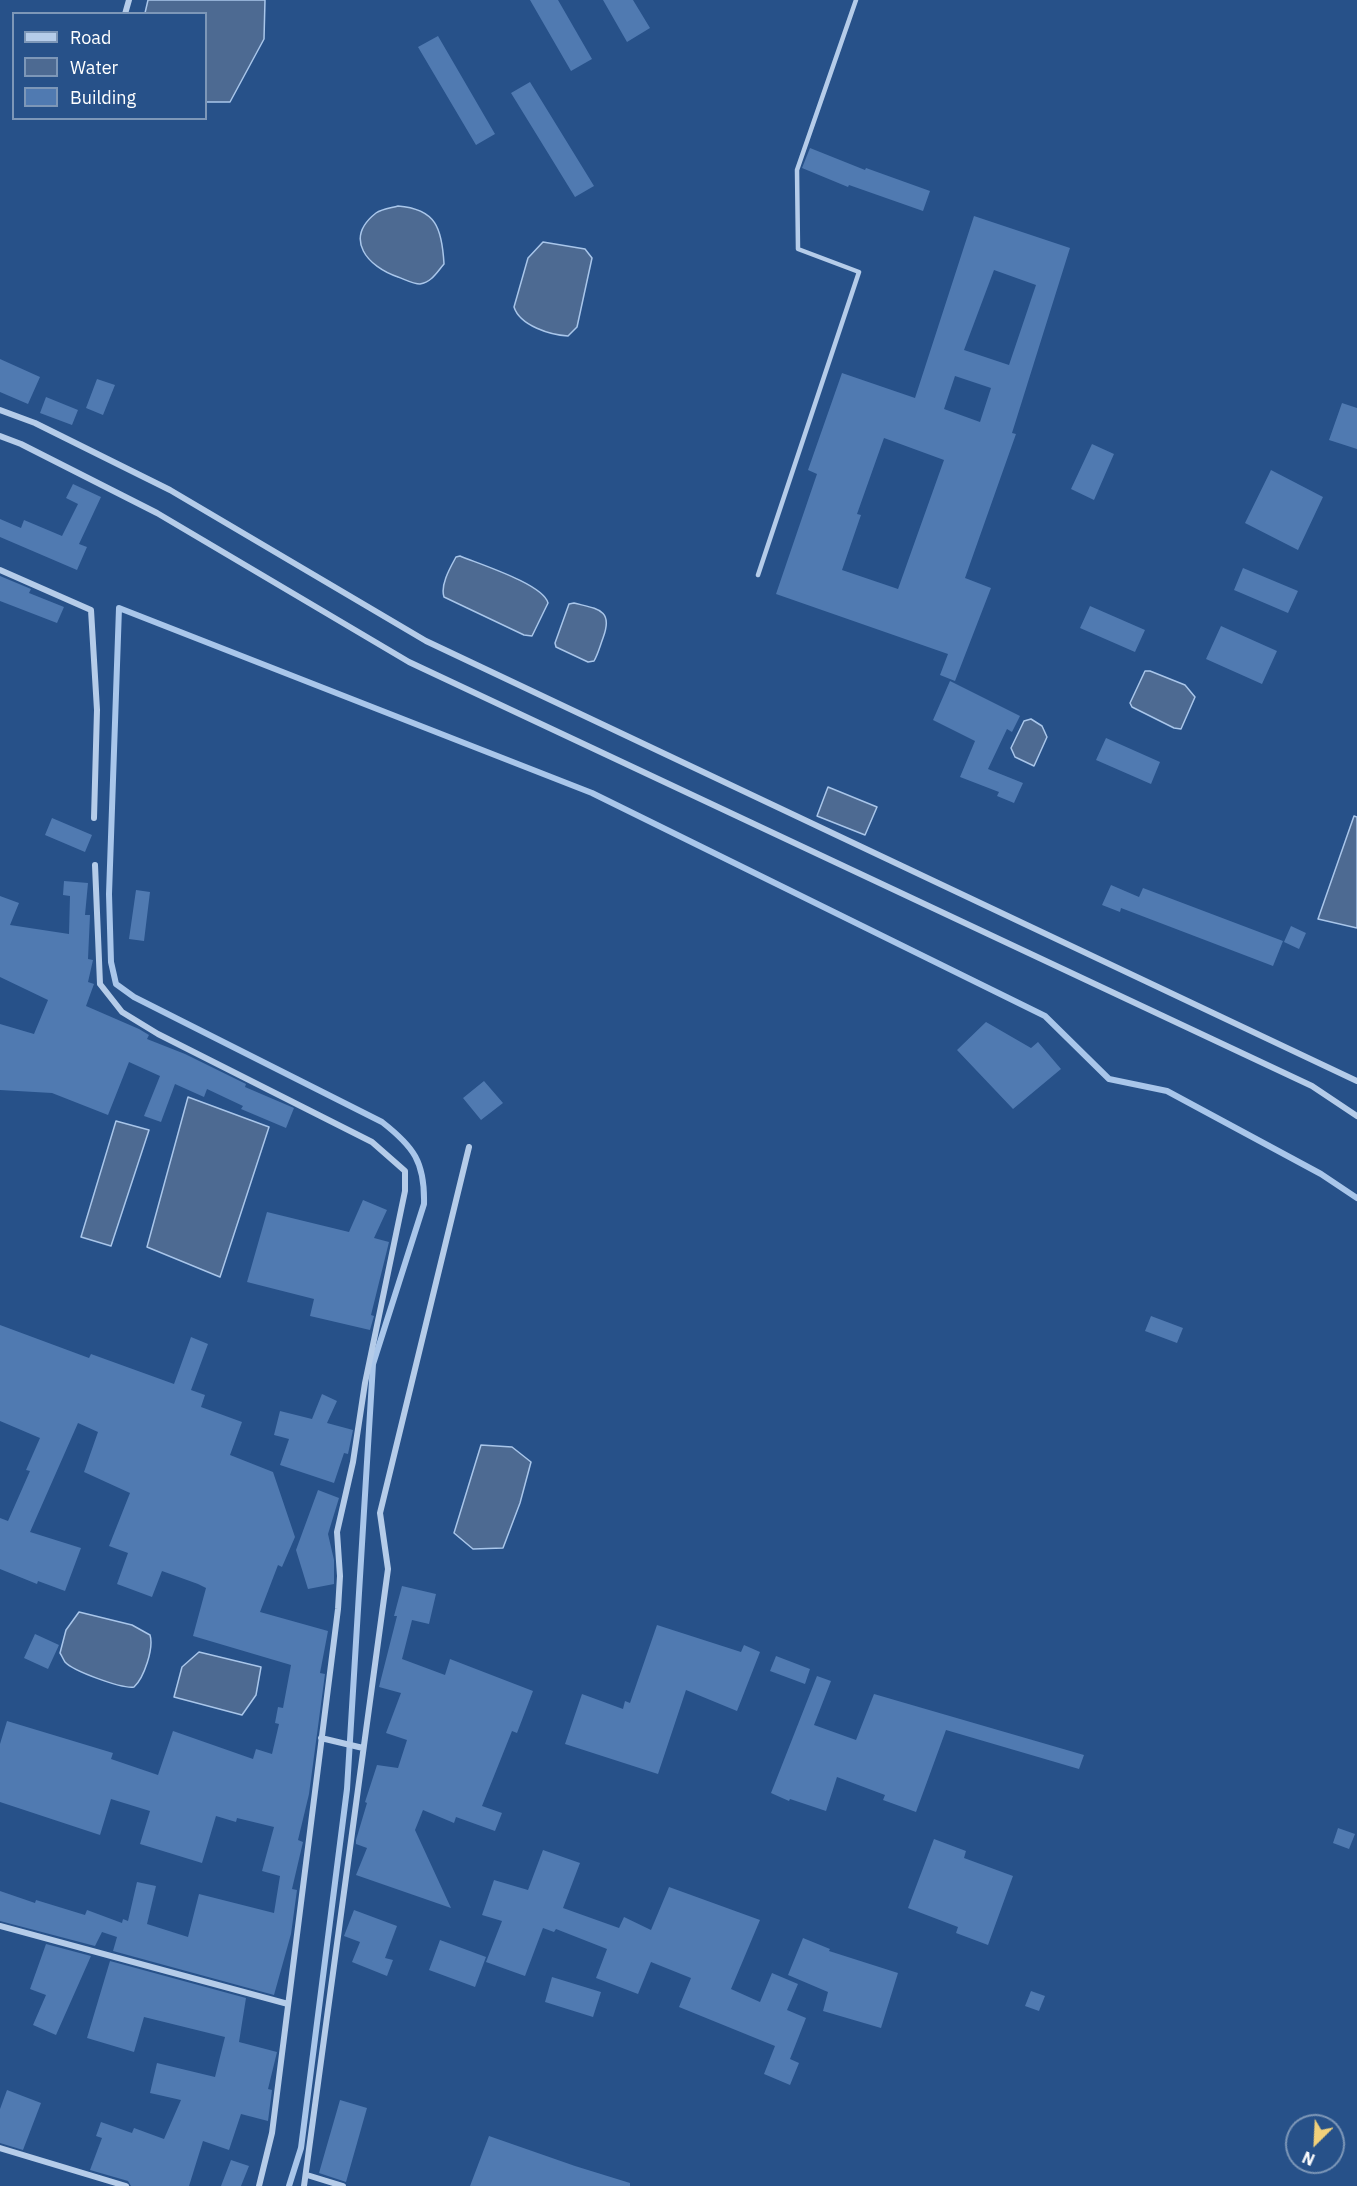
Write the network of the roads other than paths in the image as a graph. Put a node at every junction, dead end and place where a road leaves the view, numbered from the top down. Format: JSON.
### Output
{"nodes":[{"id":1,"x":856,"y":0,"type":"edge"},
{"id":2,"x":0,"y":410,"type":"edge"},
{"id":3,"x":0,"y":436,"type":"edge"},
{"id":4,"x":0,"y":570,"type":"edge"},
{"id":5,"x":758,"y":575,"type":"dead end"},
{"id":6,"x":94,"y":818,"type":"dead end"},
{"id":7,"x":94,"y":865,"type":"dead end"},
{"id":8,"x":1357,"y":1081,"type":"edge"},
{"id":9,"x":1357,"y":1116,"type":"edge"},
{"id":10,"x":469,"y":1147,"type":"dead end"},
{"id":11,"x":321,"y":1738,"type":"junction"},
{"id":12,"x":363,"y":1748,"type":"junction"},
{"id":13,"x":0,"y":1926,"type":"edge"},
{"id":14,"x":288,"y":2004,"type":"junction"},
{"id":15,"x":0,"y":2148,"type":"edge"},
{"id":16,"x":307,"y":2175,"type":"junction"},
{"id":17,"x":126,"y":2186,"type":"edge"},
{"id":18,"x":259,"y":2186,"type":"edge"},
{"id":19,"x":304,"y":2186,"type":"edge"},
{"id":20,"x":343,"y":2186,"type":"edge"}],
"edges":[{"from":1,"to":5,"type":"lane"},
{"from":2,"to":8,"type":"street"},
{"from":3,"to":9,"type":"street"},
{"from":4,"to":6,"type":"street"},
{"from":7,"to":11,"type":"street"},
{"from":10,"to":12,"type":"street"},
{"from":11,"to":12,"type":"street"},
{"from":11,"to":14,"type":"street"},
{"from":12,"to":16,"type":"street"},
{"from":13,"to":14,"type":"street"},
{"from":14,"to":18,"type":"street"},
{"from":15,"to":17,"type":"street"},
{"from":16,"to":19,"type":"street"},
{"from":16,"to":20,"type":"street"}]}
